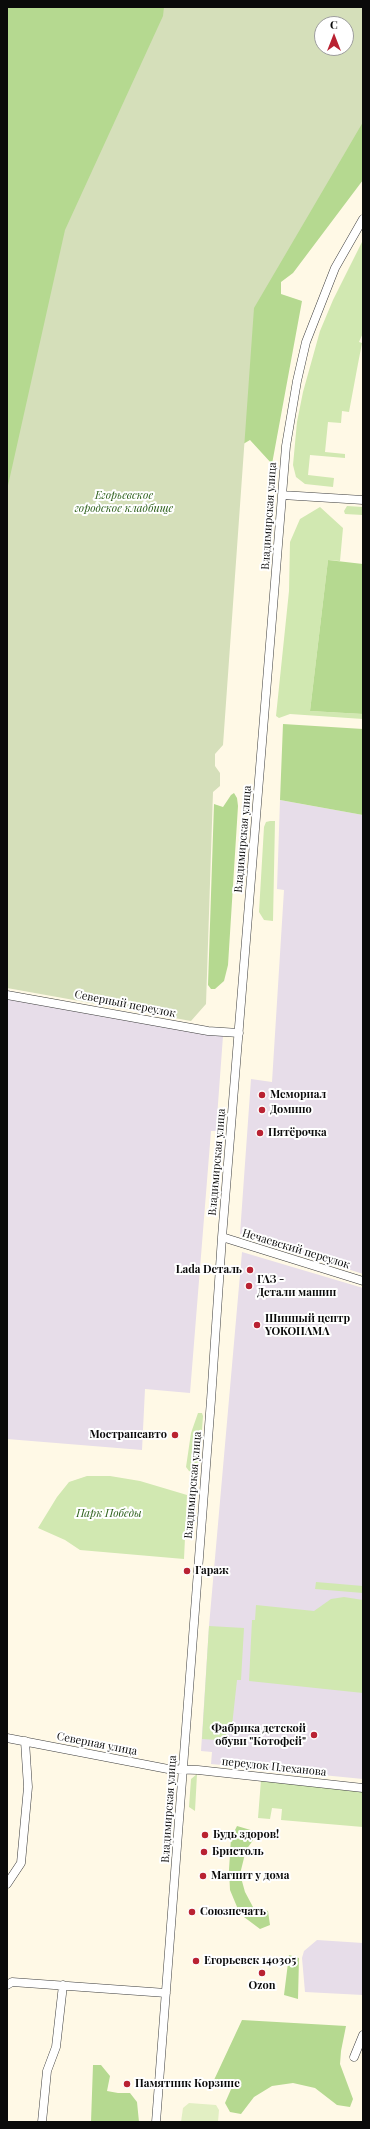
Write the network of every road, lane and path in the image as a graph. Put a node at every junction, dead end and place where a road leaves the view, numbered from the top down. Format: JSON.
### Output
{"nodes":[{"id":1,"x":363,"y":219,"type":"edge"},
{"id":2,"x":282,"y":496,"type":"junction"},
{"id":3,"x":363,"y":500,"type":"edge"},
{"id":4,"x":7,"y":995,"type":"edge"},
{"id":5,"x":239,"y":1033,"type":"junction"},
{"id":6,"x":222,"y":1237,"type":"junction"},
{"id":7,"x":363,"y":1281,"type":"edge"},
{"id":8,"x":7,"y":1738,"type":"edge"},
{"id":9,"x":25,"y":1741,"type":"junction"},
{"id":10,"x":183,"y":1770,"type":"junction"},
{"id":11,"x":363,"y":1788,"type":"edge"},
{"id":12,"x":7,"y":1884,"type":"edge"},
{"id":13,"x":7,"y":1985,"type":"edge"},
{"id":14,"x":63,"y":1985,"type":"junction"},
{"id":15,"x":166,"y":1993,"type":"junction"},
{"id":16,"x":363,"y":2035,"type":"edge"},
{"id":17,"x":354,"y":2057,"type":"dead end"},
{"id":18,"x":42,"y":2122,"type":"edge"},
{"id":19,"x":156,"y":2122,"type":"edge"}],
"edges":[{"from":1,"to":2,"type":"street","name":"Владимирская улица"},
{"from":2,"to":3,"type":"street"},
{"from":2,"to":5,"type":"street","name":"Владимирская улица"},
{"from":4,"to":5,"type":"street","name":"Северный переулок"},
{"from":5,"to":6,"type":"street","name":"Владимирская улица"},
{"from":6,"to":7,"type":"street","name":"Нечаевский переулок"},
{"from":6,"to":10,"type":"street","name":"Владимирская улица"},
{"from":8,"to":9,"type":"street","name":"Северная улица"},
{"from":9,"to":10,"type":"street","name":"Северная улица"},
{"from":9,"to":12,"type":"street"},
{"from":10,"to":11,"type":"street","name":"переулок Плеханова"},
{"from":10,"to":15,"type":"street","name":"Владимирская улица"},
{"from":13,"to":14,"type":"street"},
{"from":14,"to":15,"type":"street"},
{"from":14,"to":18,"type":"street"},
{"from":15,"to":19,"type":"street","name":"Владимирская улица"},
{"from":16,"to":17,"type":"street"}]}
